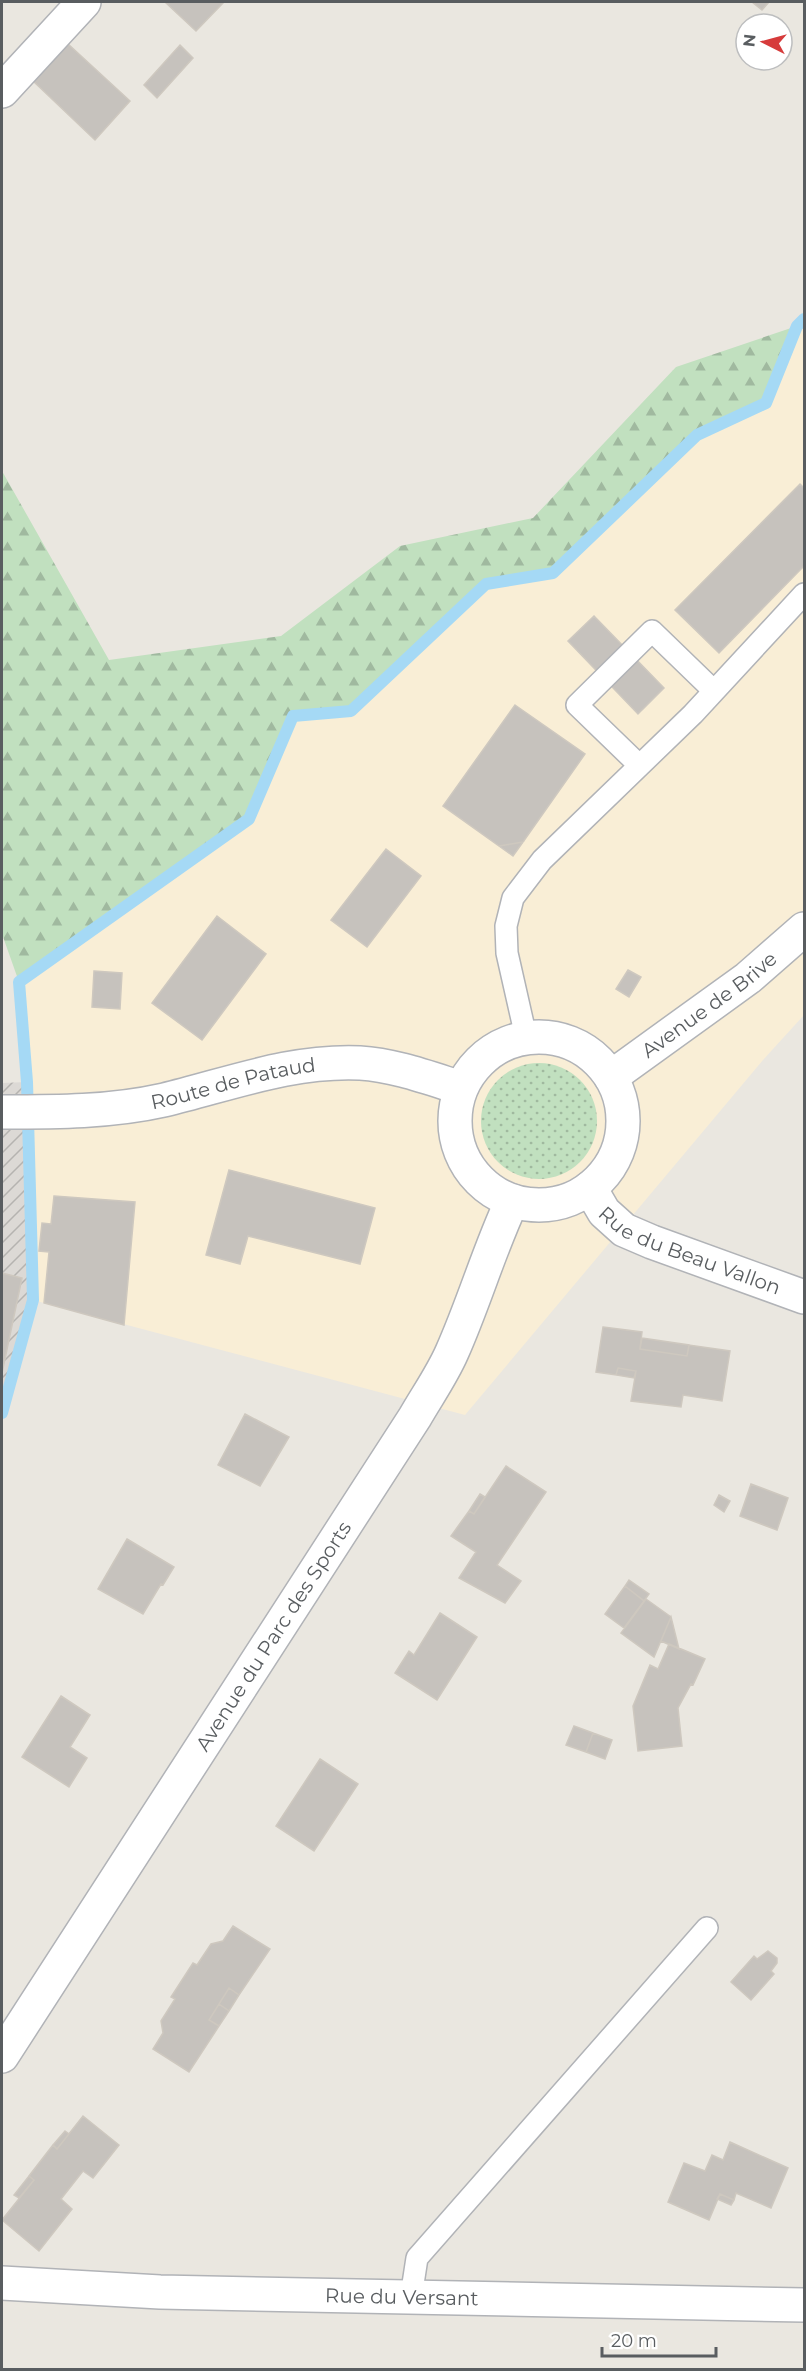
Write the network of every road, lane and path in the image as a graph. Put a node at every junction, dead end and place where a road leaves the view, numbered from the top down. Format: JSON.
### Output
{"nodes":[{"id":1,"x":84,"y":2,"type":"edge"},
{"id":2,"x":2,"y":91,"type":"edge"},
{"id":3,"x":804,"y":594,"type":"edge"},
{"id":4,"x":714,"y":691,"type":"junction"},
{"id":5,"x":639,"y":765,"type":"junction"},
{"id":6,"x":804,"y":928,"type":"edge"},
{"id":7,"x":526,"y":1037,"type":"junction"},
{"id":8,"x":611,"y":1077,"type":"junction"},
{"id":9,"x":462,"y":1088,"type":"junction"},
{"id":10,"x":20,"y":1112,"type":"edge"},
{"id":11,"x":590,"y":1188,"type":"junction"},
{"id":12,"x":512,"y":1201,"type":"junction"},
{"id":13,"x":804,"y":1297,"type":"edge"},
{"id":14,"x":707,"y":1928,"type":"dead end"},
{"id":15,"x":2,"y":2056,"type":"edge"},
{"id":16,"x":2,"y":2283,"type":"edge"},
{"id":17,"x":411,"y":2297,"type":"junction"},
{"id":18,"x":804,"y":2305,"type":"edge"}],
"edges":[{"from":1,"to":2,"type":"street"},
{"from":3,"to":4,"type":"lane"},
{"from":4,"to":5,"type":"lane"},
{"from":4,"to":5,"type":"lane"},
{"from":5,"to":7,"type":"lane"},
{"from":6,"to":8,"type":"street","name":"Avenue de Brive"},
{"from":7,"to":8,"type":"street"},
{"from":7,"to":9,"type":"street"},
{"from":8,"to":11,"type":"street"},
{"from":9,"to":10,"type":"street","name":"Route de Pataud"},
{"from":9,"to":12,"type":"street"},
{"from":11,"to":12,"type":"street"},
{"from":11,"to":13,"type":"street","name":"Rue du Beau Vallon"},
{"from":12,"to":15,"type":"street","name":"Avenue du Parc des Sports"},
{"from":14,"to":17,"type":"lane"},
{"from":16,"to":17,"type":"street","name":"Rue du Versant"},
{"from":17,"to":18,"type":"street","name":"Rue du Versant"}]}
